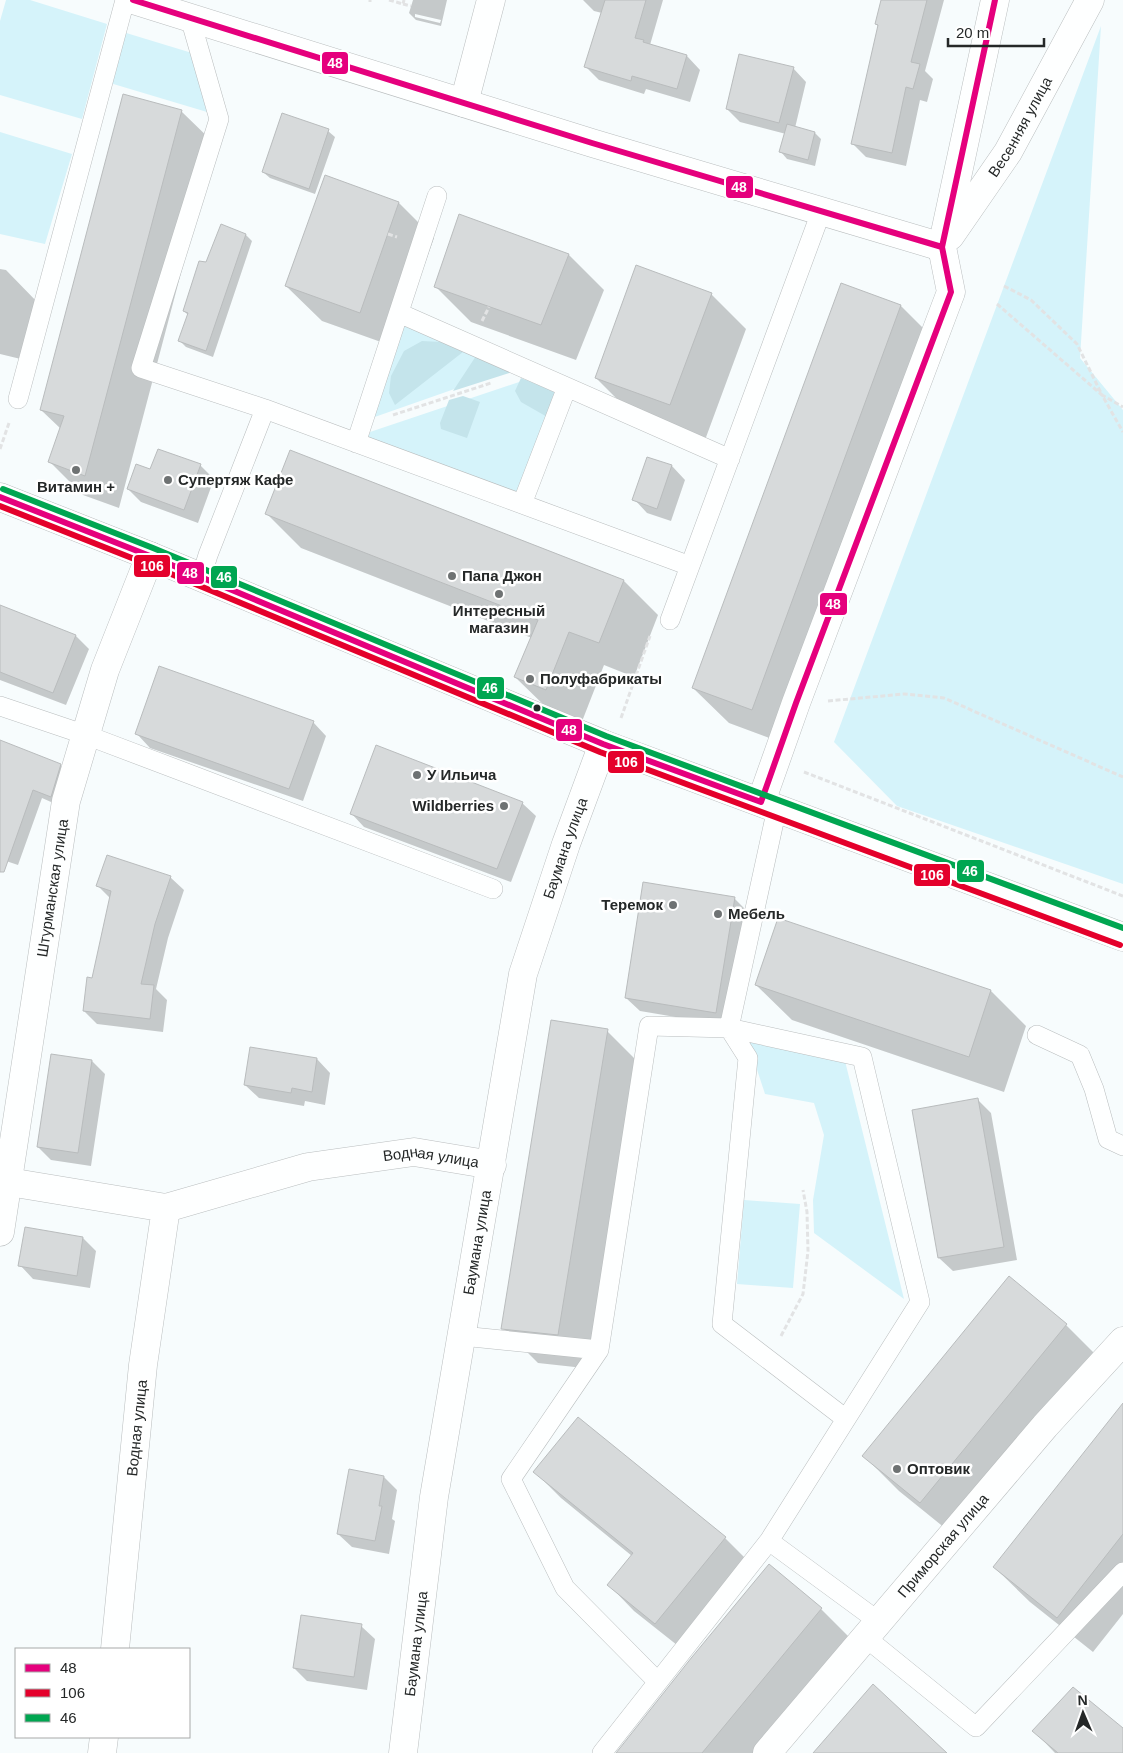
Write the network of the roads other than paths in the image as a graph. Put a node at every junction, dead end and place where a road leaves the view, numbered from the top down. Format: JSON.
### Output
{"nodes":[{"id":1,"x":125,"y":0,"type":"edge"},
{"id":2,"x":133,"y":0,"type":"edge"},
{"id":3,"x":491,"y":0,"type":"edge"},
{"id":4,"x":995,"y":0,"type":"edge"},
{"id":5,"x":1090,"y":0,"type":"edge"},
{"id":6,"x":190,"y":18,"type":"junction"},
{"id":7,"x":464,"y":103,"type":"junction"},
{"id":8,"x":437,"y":196,"type":"dead end"},
{"id":9,"x":821,"y":212,"type":"junction"},
{"id":10,"x":942,"y":247,"type":"junction"},
{"id":11,"x":399,"y":313,"type":"junction"},
{"id":12,"x":567,"y":387,"type":"junction"},
{"id":13,"x":18,"y":399,"type":"dead end"},
{"id":14,"x":265,"y":409,"type":"junction"},
{"id":15,"x":356,"y":443,"type":"junction"},
{"id":16,"x":730,"y":459,"type":"junction"},
{"id":17,"x":0,"y":497,"type":"edge"},
{"id":18,"x":522,"y":504,"type":"junction"},
{"id":19,"x":150,"y":556,"type":"junction"},
{"id":20,"x":690,"y":566,"type":"junction"},
{"id":21,"x":202,"y":578,"type":"junction"},
{"id":22,"x":670,"y":620,"type":"road end"},
{"id":23,"x":0,"y":706,"type":"edge"},
{"id":24,"x":86,"y":735,"type":"junction"},
{"id":25,"x":602,"y":744,"type":"junction"},
{"id":26,"x":769,"y":805,"type":"junction"},
{"id":27,"x":493,"y":889,"type":"dead end"},
{"id":28,"x":1123,"y":937,"type":"edge"},
{"id":29,"x":729,"y":1028,"type":"junction"},
{"id":30,"x":1037,"y":1035,"type":"dead end"},
{"id":31,"x":1123,"y":1146,"type":"edge"},
{"id":32,"x":492,"y":1165,"type":"junction"},
{"id":33,"x":9,"y":1182,"type":"junction"},
{"id":34,"x":166,"y":1208,"type":"junction"},
{"id":35,"x":0,"y":1232,"type":"edge"},
{"id":36,"x":462,"y":1336,"type":"junction"},
{"id":37,"x":1123,"y":1341,"type":"edge"},
{"id":38,"x":599,"y":1350,"type":"junction"},
{"id":39,"x":846,"y":1419,"type":"junction"},
{"id":40,"x":769,"y":1541,"type":"junction"},
{"id":41,"x":1123,"y":1572,"type":"edge"},
{"id":42,"x":871,"y":1629,"type":"junction"},
{"id":43,"x":115,"y":1648,"type":"edge"},
{"id":44,"x":658,"y":1682,"type":"junction"},
{"id":45,"x":104,"y":1738,"type":"edge"},
{"id":46,"x":102,"y":1753,"type":"edge"},
{"id":47,"x":403,"y":1753,"type":"edge"},
{"id":48,"x":602,"y":1753,"type":"edge"},
{"id":49,"x":768,"y":1753,"type":"edge"}],
"edges":[{"from":1,"to":13,"type":"lane"},
{"from":2,"to":6,"type":"street"},
{"from":3,"to":7,"type":"street"},
{"from":4,"to":10,"type":"street"},
{"from":5,"to":10,"type":"street","name":"Весенняя улица"},
{"from":6,"to":7,"type":"street"},
{"from":6,"to":14,"type":"lane"},
{"from":7,"to":9,"type":"street"},
{"from":8,"to":11,"type":"lane"},
{"from":9,"to":10,"type":"street"},
{"from":9,"to":16,"type":"lane"},
{"from":10,"to":26,"type":"street"},
{"from":11,"to":12,"type":"lane"},
{"from":11,"to":15,"type":"lane"},
{"from":12,"to":16,"type":"lane"},
{"from":12,"to":18,"type":"lane"},
{"from":14,"to":15,"type":"lane"},
{"from":14,"to":21,"type":"lane"},
{"from":15,"to":18,"type":"lane"},
{"from":16,"to":20,"type":"lane"},
{"from":17,"to":19,"type":"street"},
{"from":18,"to":20,"type":"lane"},
{"from":19,"to":21,"type":"street"},
{"from":19,"to":24,"type":"street","name":"Штурманская улица"},
{"from":20,"to":22,"type":"lane"},
{"from":21,"to":25,"type":"street"},
{"from":23,"to":24,"type":"lane"},
{"from":24,"to":27,"type":"lane"},
{"from":24,"to":33,"type":"street","name":"Штурманская улица"},
{"from":25,"to":26,"type":"street"},
{"from":25,"to":32,"type":"street","name":"Баумана улица"},
{"from":26,"to":28,"type":"street"},
{"from":26,"to":29,"type":"lane"},
{"from":29,"to":38,"type":"lane"},
{"from":29,"to":39,"type":"lane"},
{"from":29,"to":39,"type":"lane"},
{"from":30,"to":31,"type":"lane"},
{"from":32,"to":34,"type":"street","name":"Водная улица"},
{"from":32,"to":36,"type":"street","name":"Баумана улица"},
{"from":33,"to":34,"type":"street","name":"Водная улица"},
{"from":33,"to":35,"type":"street","name":"Штурманская улица"},
{"from":34,"to":43,"type":"street","name":"Водная улица"},
{"from":36,"to":38,"type":"lane"},
{"from":36,"to":47,"type":"street","name":"Баумана улица"},
{"from":37,"to":42,"type":"street","name":"Приморская улица"},
{"from":38,"to":44,"type":"lane"},
{"from":39,"to":40,"type":"lane"},
{"from":40,"to":42,"type":"lane"},
{"from":40,"to":44,"type":"lane"},
{"from":41,"to":42,"type":"lane"},
{"from":42,"to":49,"type":"street","name":"Приморская улица"},
{"from":44,"to":48,"type":"lane"},
{"from":45,"to":46,"type":"street"}]}
